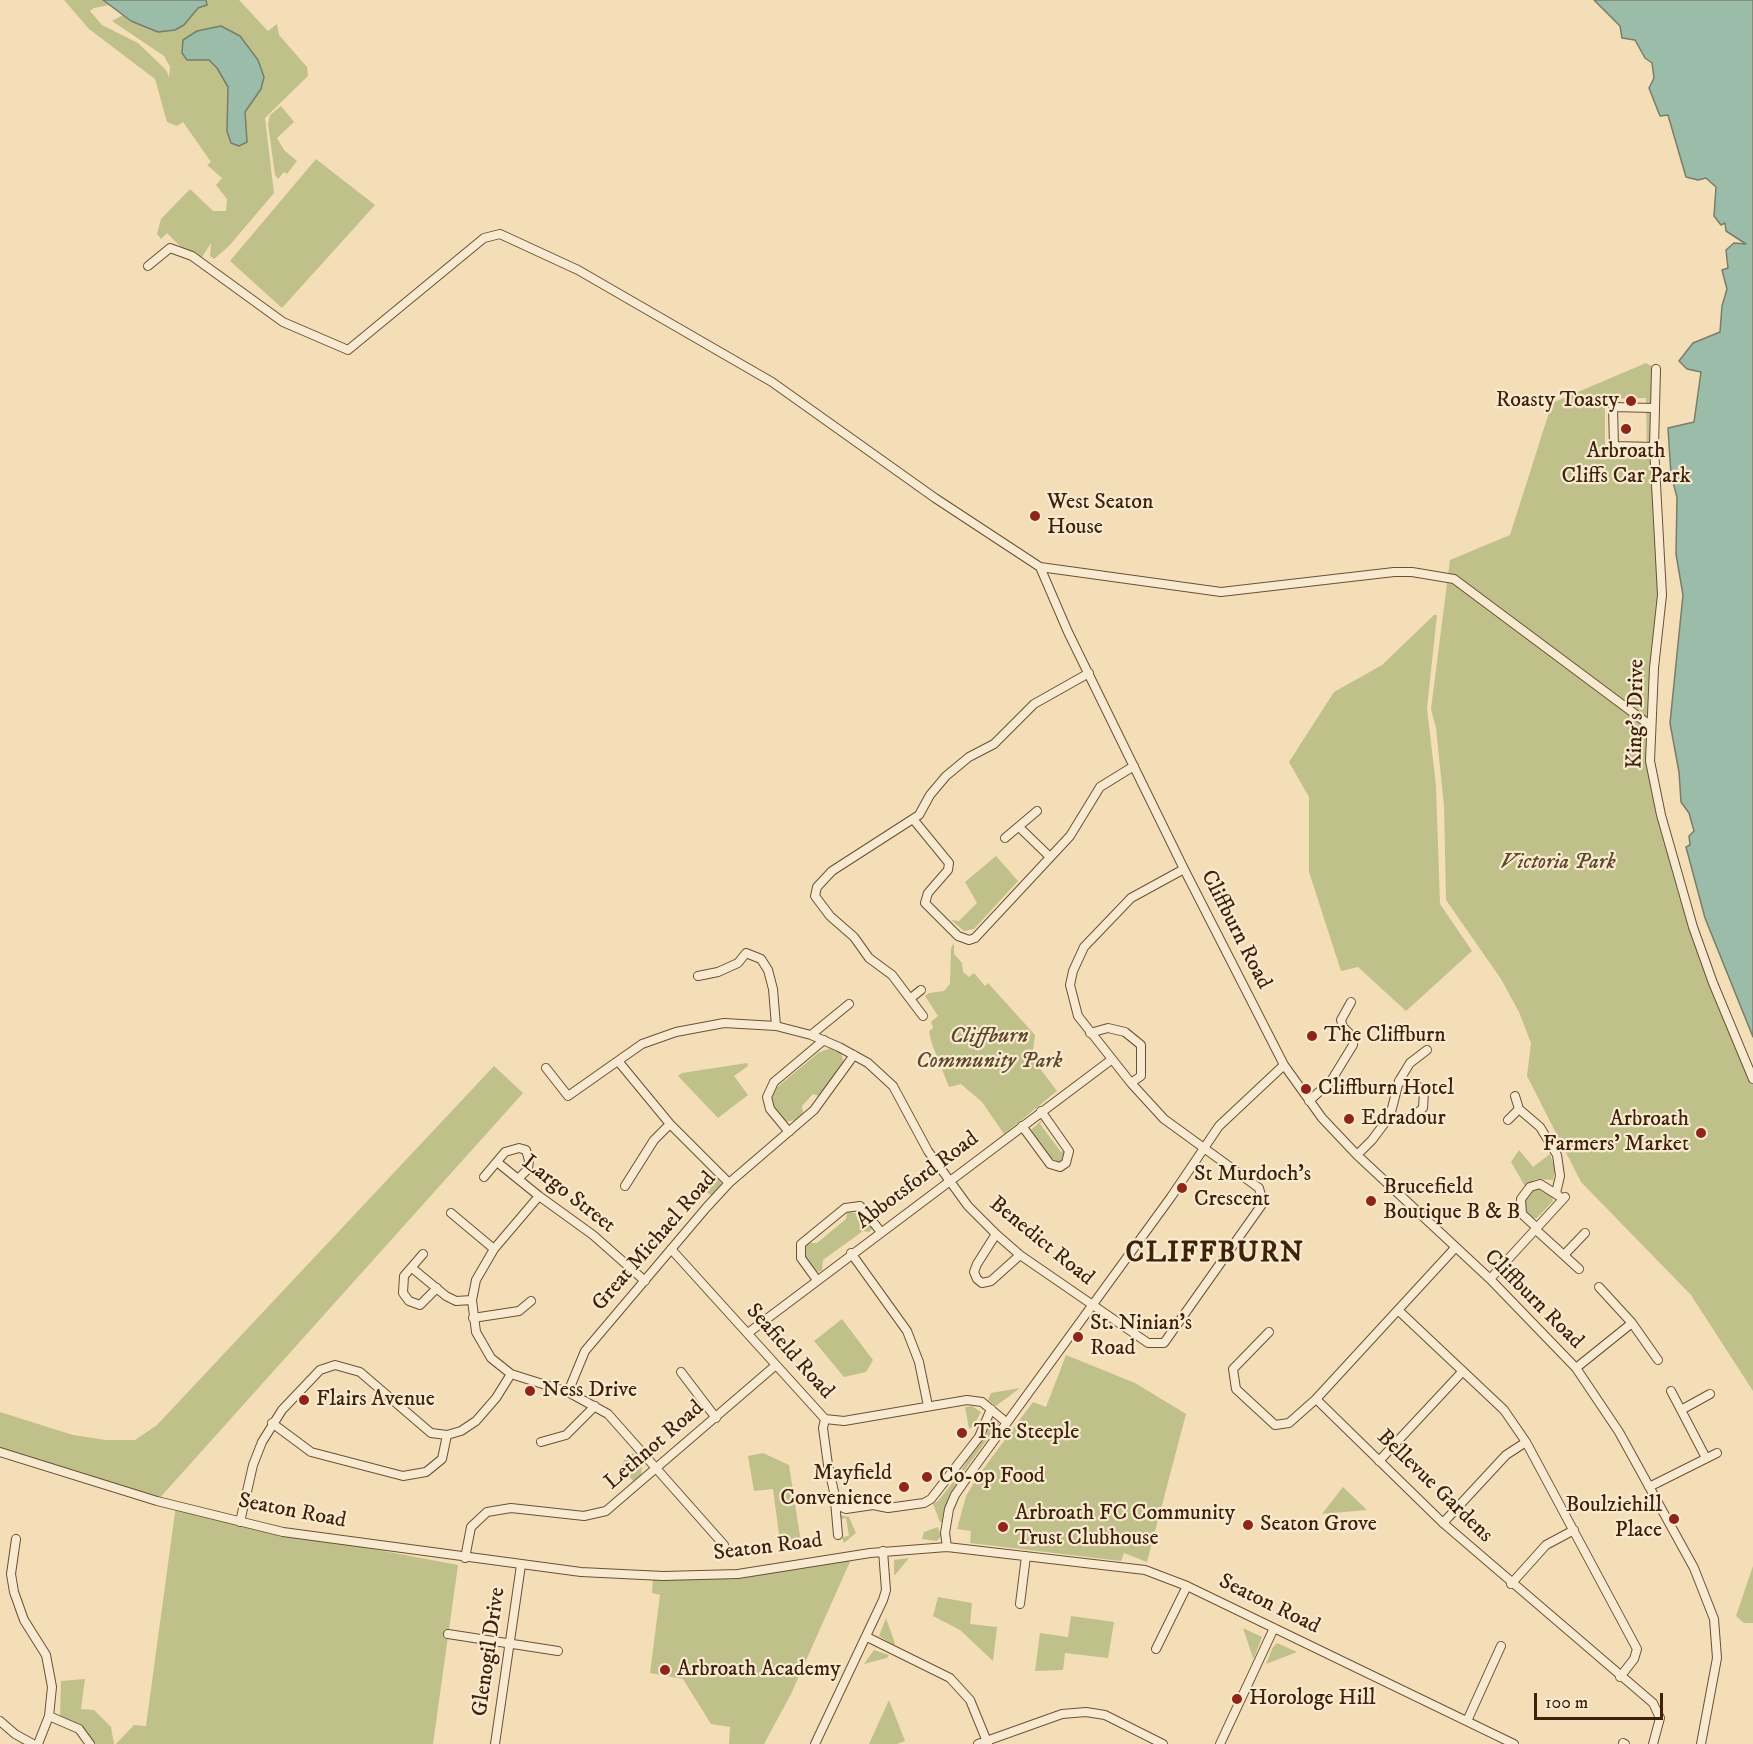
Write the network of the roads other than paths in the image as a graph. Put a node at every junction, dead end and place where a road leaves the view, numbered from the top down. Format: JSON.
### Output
{"nodes":[{"id":1,"x":148,"y":266,"type":"dead end"},
{"id":2,"x":1656,"y":369,"type":"dead end"},
{"id":3,"x":1653,"y":408,"type":"junction"},
{"id":4,"x":1654,"y":447,"type":"junction"},
{"id":5,"x":1040,"y":567,"type":"junction"},
{"id":6,"x":1089,"y":673,"type":"junction"},
{"id":7,"x":1651,"y":726,"type":"junction"},
{"id":8,"x":1134,"y":766,"type":"junction"},
{"id":9,"x":1037,"y":812,"type":"dead end"},
{"id":10,"x":913,"y":819,"type":"junction"},
{"id":11,"x":1019,"y":827,"type":"junction"},
{"id":12,"x":1005,"y":838,"type":"dead end"},
{"id":13,"x":1050,"y":857,"type":"junction"},
{"id":14,"x":1184,"y":869,"type":"junction"},
{"id":15,"x":698,"y":976,"type":"dead end"},
{"id":16,"x":921,"y":990,"type":"dead end"},
{"id":17,"x":911,"y":998,"type":"junction"},
{"id":18,"x":1351,"y":1002,"type":"dead end"},
{"id":19,"x":849,"y":1004,"type":"dead end"},
{"id":20,"x":923,"y":1016,"type":"dead end"},
{"id":21,"x":776,"y":1026,"type":"junction"},
{"id":22,"x":1090,"y":1033,"type":"junction"},
{"id":23,"x":811,"y":1035,"type":"junction"},
{"id":24,"x":824,"y":1040,"type":"junction"},
{"id":25,"x":1427,"y":1050,"type":"dead end"},
{"id":26,"x":854,"y":1055,"type":"junction"},
{"id":27,"x":618,"y":1060,"type":"junction"},
{"id":28,"x":1111,"y":1060,"type":"junction"},
{"id":29,"x":1284,"y":1065,"type":"junction"},
{"id":30,"x":546,"y":1068,"type":"dead end"},
{"id":31,"x":1753,"y":1079,"type":"edge"},
{"id":32,"x":1399,"y":1081,"type":"junction"},
{"id":33,"x":1131,"y":1083,"type":"junction"},
{"id":34,"x":1515,"y":1096,"type":"dead end"},
{"id":35,"x":1309,"y":1101,"type":"junction"},
{"id":36,"x":1519,"y":1109,"type":"junction"},
{"id":37,"x":1041,"y":1111,"type":"junction"},
{"id":38,"x":1390,"y":1116,"type":"junction"},
{"id":39,"x":1508,"y":1120,"type":"dead end"},
{"id":40,"x":670,"y":1124,"type":"junction"},
{"id":41,"x":1022,"y":1126,"type":"junction"},
{"id":42,"x":789,"y":1132,"type":"junction"},
{"id":43,"x":1204,"y":1149,"type":"junction"},
{"id":44,"x":1357,"y":1155,"type":"junction"},
{"id":45,"x":497,"y":1162,"type":"junction"},
{"id":46,"x":484,"y":1177,"type":"dead end"},
{"id":47,"x":518,"y":1179,"type":"junction"},
{"id":48,"x":948,"y":1181,"type":"junction"},
{"id":49,"x":729,"y":1183,"type":"junction"},
{"id":50,"x":625,"y":1186,"type":"dead end"},
{"id":51,"x":538,"y":1196,"type":"junction"},
{"id":52,"x":1561,"y":1196,"type":"junction"},
{"id":53,"x":451,"y":1213,"type":"dead end"},
{"id":54,"x":1535,"y":1228,"type":"junction"},
{"id":55,"x":881,"y":1232,"type":"junction"},
{"id":56,"x":1585,"y":1233,"type":"dead end"},
{"id":57,"x":996,"y":1234,"type":"junction"},
{"id":58,"x":1455,"y":1248,"type":"junction"},
{"id":59,"x":494,"y":1249,"type":"junction"},
{"id":60,"x":671,"y":1249,"type":"junction"},
{"id":61,"x":851,"y":1253,"type":"junction"},
{"id":62,"x":423,"y":1254,"type":"dead end"},
{"id":63,"x":1020,"y":1254,"type":"junction"},
{"id":64,"x":1564,"y":1255,"type":"junction"},
{"id":65,"x":412,"y":1268,"type":"junction"},
{"id":66,"x":1579,"y":1269,"type":"dead end"},
{"id":67,"x":1490,"y":1279,"type":"junction"},
{"id":68,"x":817,"y":1280,"type":"junction"},
{"id":69,"x":645,"y":1281,"type":"junction"},
{"id":70,"x":1599,"y":1287,"type":"dead end"},
{"id":71,"x":436,"y":1288,"type":"junction"},
{"id":72,"x":472,"y":1300,"type":"junction"},
{"id":73,"x":531,"y":1301,"type":"dead end"},
{"id":74,"x":1091,"y":1305,"type":"junction"},
{"id":75,"x":1398,"y":1310,"type":"junction"},
{"id":76,"x":473,"y":1318,"type":"junction"},
{"id":77,"x":1632,"y":1323,"type":"junction"},
{"id":78,"x":1269,"y":1332,"type":"dead end"},
{"id":79,"x":748,"y":1333,"type":"junction"},
{"id":80,"x":1658,"y":1360,"type":"dead end"},
{"id":81,"x":776,"y":1365,"type":"junction"},
{"id":82,"x":1576,"y":1368,"type":"junction"},
{"id":83,"x":1463,"y":1371,"type":"junction"},
{"id":84,"x":681,"y":1372,"type":"dead end"},
{"id":85,"x":511,"y":1374,"type":"junction"},
{"id":86,"x":1671,"y":1391,"type":"dead end"},
{"id":87,"x":568,"y":1392,"type":"junction"},
{"id":88,"x":1710,"y":1394,"type":"dead end"},
{"id":89,"x":1316,"y":1399,"type":"junction"},
{"id":90,"x":595,"y":1406,"type":"junction"},
{"id":91,"x":928,"y":1406,"type":"junction"},
{"id":92,"x":991,"y":1410,"type":"junction"},
{"id":93,"x":1681,"y":1410,"type":"junction"},
{"id":94,"x":716,"y":1418,"type":"junction"},
{"id":95,"x":825,"y":1419,"type":"junction"},
{"id":96,"x":1006,"y":1422,"type":"junction"},
{"id":97,"x":272,"y":1423,"type":"junction"},
{"id":98,"x":447,"y":1435,"type":"junction"},
{"id":99,"x":541,"y":1442,"type":"dead end"},
{"id":100,"x":1526,"y":1442,"type":"junction"},
{"id":101,"x":0,"y":1452,"type":"edge"},
{"id":102,"x":1717,"y":1453,"type":"dead end"},
{"id":103,"x":1707,"y":1458,"type":"junction"},
{"id":104,"x":1379,"y":1461,"type":"junction"},
{"id":105,"x":657,"y":1469,"type":"junction"},
{"id":106,"x":1649,"y":1487,"type":"junction"},
{"id":107,"x":835,"y":1501,"type":"junction"},
{"id":108,"x":240,"y":1522,"type":"junction"},
{"id":109,"x":1443,"y":1523,"type":"junction"},
{"id":110,"x":1574,"y":1530,"type":"junction"},
{"id":111,"x":838,"y":1535,"type":"dead end"},
{"id":112,"x":16,"y":1539,"type":"dead end"},
{"id":113,"x":724,"y":1545,"type":"dead end"},
{"id":114,"x":947,"y":1547,"type":"junction"},
{"id":115,"x":883,"y":1551,"type":"junction"},
{"id":116,"x":1026,"y":1556,"type":"junction"},
{"id":117,"x":465,"y":1558,"type":"junction"},
{"id":118,"x":521,"y":1565,"type":"junction"},
{"id":119,"x":1511,"y":1584,"type":"junction"},
{"id":120,"x":1187,"y":1586,"type":"junction"},
{"id":121,"x":1020,"y":1604,"type":"dead end"},
{"id":122,"x":1274,"y":1628,"type":"junction"},
{"id":123,"x":448,"y":1634,"type":"dead end"},
{"id":124,"x":867,"y":1637,"type":"junction"},
{"id":125,"x":510,"y":1644,"type":"junction"},
{"id":126,"x":1501,"y":1646,"type":"dead end"},
{"id":127,"x":1156,"y":1649,"type":"dead end"},
{"id":128,"x":558,"y":1651,"type":"dead end"},
{"id":129,"x":1620,"y":1677,"type":"junction"},
{"id":130,"x":49,"y":1716,"type":"junction"},
{"id":131,"x":0,"y":1721,"type":"edge"},
{"id":132,"x":1467,"y":1721,"type":"junction"},
{"id":133,"x":988,"y":1743,"type":"edge"},
{"id":134,"x":33,"y":1744,"type":"edge"},
{"id":135,"x":38,"y":1744,"type":"edge"},
{"id":136,"x":90,"y":1744,"type":"edge"},
{"id":137,"x":495,"y":1744,"type":"edge"},
{"id":138,"x":815,"y":1744,"type":"edge"},
{"id":139,"x":978,"y":1744,"type":"edge"},
{"id":140,"x":1163,"y":1744,"type":"edge"},
{"id":141,"x":1220,"y":1744,"type":"edge"},
{"id":142,"x":1514,"y":1744,"type":"edge"},
{"id":143,"x":1653,"y":1744,"type":"edge"},
{"id":144,"x":1701,"y":1744,"type":"edge"}],
"edges":[{"from":1,"to":5,"type":"street"},
{"from":2,"to":3,"type":"street","name":"King's Drive"},
{"from":3,"to":4,"type":"street","name":"King's Drive"},
{"from":3,"to":4,"type":"street"},
{"from":4,"to":7,"type":"street","name":"King's Drive"},
{"from":5,"to":6,"type":"street","name":"Cliffburn Road"},
{"from":5,"to":7,"type":"street"},
{"from":6,"to":8,"type":"street","name":"Cliffburn Road"},
{"from":6,"to":10,"type":"street"},
{"from":7,"to":31,"type":"street","name":"King's Drive"},
{"from":8,"to":13,"type":"street"},
{"from":8,"to":14,"type":"street","name":"Cliffburn Road"},
{"from":9,"to":11,"type":"street"},
{"from":10,"to":13,"type":"street"},
{"from":10,"to":17,"type":"street"},
{"from":11,"to":12,"type":"street"},
{"from":11,"to":13,"type":"street"},
{"from":14,"to":22,"type":"street"},
{"from":14,"to":29,"type":"street","name":"Cliffburn Road"},
{"from":15,"to":21,"type":"street"},
{"from":16,"to":17,"type":"street"},
{"from":17,"to":20,"type":"street"},
{"from":18,"to":35,"type":"street"},
{"from":19,"to":23,"type":"street"},
{"from":21,"to":23,"type":"street","name":"Benedict Road"},
{"from":21,"to":27,"type":"street","name":"Benedict Road"},
{"from":22,"to":28,"type":"street"},
{"from":22,"to":33,"type":"street"},
{"from":23,"to":24,"type":"street","name":"Benedict Road"},
{"from":24,"to":26,"type":"street","name":"Benedict Road"},
{"from":24,"to":42,"type":"street"},
{"from":25,"to":32,"type":"street"},
{"from":26,"to":42,"type":"street","name":"Great Michael Road"},
{"from":26,"to":48,"type":"street","name":"Benedict Road"},
{"from":27,"to":30,"type":"street","name":"Benedict Road"},
{"from":27,"to":40,"type":"street"},
{"from":28,"to":33,"type":"street"},
{"from":28,"to":37,"type":"street","name":"Abbotsford Road"},
{"from":29,"to":35,"type":"street","name":"Cliffburn Road"},
{"from":29,"to":43,"type":"street"},
{"from":32,"to":38,"type":"street"},
{"from":32,"to":38,"type":"street"},
{"from":33,"to":43,"type":"street"},
{"from":34,"to":36,"type":"street"},
{"from":35,"to":44,"type":"street","name":"Cliffburn Road"},
{"from":36,"to":39,"type":"street"},
{"from":36,"to":52,"type":"street"},
{"from":37,"to":41,"type":"street","name":"Abbotsford Road"},
{"from":37,"to":41,"type":"street"},
{"from":38,"to":44,"type":"street"},
{"from":40,"to":49,"type":"street"},
{"from":40,"to":50,"type":"street"},
{"from":41,"to":48,"type":"street","name":"Abbotsford Road"},
{"from":42,"to":49,"type":"street","name":"Great Michael Road"},
{"from":43,"to":74,"type":"street"},
{"from":43,"to":74,"type":"street","name":"Benedict Road"},
{"from":44,"to":58,"type":"street","name":"Cliffburn Road"},
{"from":45,"to":46,"type":"street"},
{"from":45,"to":47,"type":"street","name":"Largo Street"},
{"from":45,"to":47,"type":"street"},
{"from":47,"to":51,"type":"street","name":"Largo Street"},
{"from":48,"to":55,"type":"street","name":"Abbotsford Road"},
{"from":48,"to":57,"type":"street","name":"Benedict Road"},
{"from":49,"to":60,"type":"street","name":"Great Michael Road"},
{"from":51,"to":59,"type":"street"},
{"from":51,"to":69,"type":"street","name":"Largo Street"},
{"from":52,"to":54,"type":"street"},
{"from":52,"to":54,"type":"street"},
{"from":53,"to":59,"type":"street"},
{"from":54,"to":64,"type":"street"},
{"from":54,"to":67,"type":"street"},
{"from":55,"to":61,"type":"street","name":"Abbotsford Road"},
{"from":55,"to":68,"type":"street"},
{"from":56,"to":64,"type":"street"},
{"from":57,"to":63,"type":"street","name":"Benedict Road"},
{"from":57,"to":63,"type":"street"},
{"from":58,"to":67,"type":"street","name":"Cliffburn Road"},
{"from":58,"to":75,"type":"street"},
{"from":59,"to":72,"type":"street"},
{"from":60,"to":69,"type":"street","name":"Great Michael Road"},
{"from":60,"to":79,"type":"street","name":"Seafield Road"},
{"from":61,"to":68,"type":"street","name":"Abbotsford Road"},
{"from":61,"to":91,"type":"street"},
{"from":62,"to":65,"type":"street"},
{"from":63,"to":74,"type":"street","name":"Benedict Road"},
{"from":64,"to":66,"type":"street"},
{"from":65,"to":71,"type":"street"},
{"from":65,"to":71,"type":"street"},
{"from":67,"to":82,"type":"street","name":"Cliffburn Road"},
{"from":68,"to":79,"type":"street","name":"Abbotsford Road"},
{"from":69,"to":87,"type":"street","name":"Great Michael Road"},
{"from":70,"to":77,"type":"street"},
{"from":71,"to":72,"type":"street"},
{"from":72,"to":76,"type":"street"},
{"from":73,"to":76,"type":"street"},
{"from":74,"to":96,"type":"street"},
{"from":75,"to":83,"type":"street"},
{"from":75,"to":89,"type":"street"},
{"from":76,"to":85,"type":"street"},
{"from":77,"to":80,"type":"street"},
{"from":77,"to":82,"type":"street"},
{"from":78,"to":89,"type":"street"},
{"from":79,"to":81,"type":"street","name":"Seafield Road"},
{"from":81,"to":94,"type":"street","name":"Lethnot Road"},
{"from":81,"to":95,"type":"street","name":"Seafield Road"},
{"from":82,"to":106,"type":"street","name":"Cliffburn Road"},
{"from":83,"to":100,"type":"street"},
{"from":83,"to":104,"type":"street"},
{"from":84,"to":94,"type":"street"},
{"from":85,"to":87,"type":"street"},
{"from":85,"to":98,"type":"street"},
{"from":86,"to":93,"type":"street"},
{"from":87,"to":90,"type":"street"},
{"from":88,"to":93,"type":"street"},
{"from":89,"to":104,"type":"street","name":"Bellevue Gardens"},
{"from":90,"to":99,"type":"street"},
{"from":90,"to":105,"type":"street"},
{"from":91,"to":92,"type":"street","name":"Seafield Road"},
{"from":91,"to":95,"type":"street","name":"Seafield Road"},
{"from":92,"to":96,"type":"street","name":"Seafield Road"},
{"from":92,"to":107,"type":"street"},
{"from":93,"to":103,"type":"street"},
{"from":94,"to":105,"type":"street","name":"Lethnot Road"},
{"from":95,"to":107,"type":"street"},
{"from":96,"to":114,"type":"street"},
{"from":97,"to":98,"type":"street"},
{"from":97,"to":98,"type":"street"},
{"from":97,"to":108,"type":"street"},
{"from":100,"to":109,"type":"street"},
{"from":100,"to":110,"type":"street"},
{"from":101,"to":108,"type":"street","name":"Seaton Road"},
{"from":102,"to":103,"type":"street"},
{"from":103,"to":106,"type":"street"},
{"from":104,"to":109,"type":"street","name":"Bellevue Gardens"},
{"from":105,"to":113,"type":"street"},
{"from":105,"to":117,"type":"street","name":"Lethnot Road"},
{"from":106,"to":144,"type":"street","name":"Cliffburn Road"},
{"from":107,"to":111,"type":"street"},
{"from":108,"to":117,"type":"street","name":"Seaton Road"},
{"from":109,"to":119,"type":"street","name":"Bellevue Gardens"},
{"from":110,"to":119,"type":"street"},
{"from":110,"to":129,"type":"street"},
{"from":112,"to":130,"type":"street"},
{"from":114,"to":115,"type":"street","name":"Seaton Road"},
{"from":114,"to":116,"type":"street","name":"Seaton Road"},
{"from":115,"to":118,"type":"street","name":"Seaton Road"},
{"from":115,"to":124,"type":"street"},
{"from":116,"to":120,"type":"street","name":"Seaton Road"},
{"from":116,"to":121,"type":"street"},
{"from":117,"to":118,"type":"street","name":"Seaton Road"},
{"from":118,"to":125,"type":"street","name":"Glenogil Drive"},
{"from":119,"to":129,"type":"street","name":"Bellevue Gardens"},
{"from":120,"to":122,"type":"street","name":"Seaton Road"},
{"from":120,"to":127,"type":"street"},
{"from":122,"to":132,"type":"street","name":"Seaton Road"},
{"from":122,"to":141,"type":"street"},
{"from":123,"to":125,"type":"street"},
{"from":124,"to":133,"type":"street"},
{"from":124,"to":138,"type":"street"},
{"from":125,"to":128,"type":"street"},
{"from":125,"to":137,"type":"street","name":"Glenogil Drive"},
{"from":126,"to":132,"type":"street"},
{"from":129,"to":143,"type":"street","name":"Bellevue Gardens"},
{"from":130,"to":135,"type":"street"},
{"from":130,"to":136,"type":"street"},
{"from":131,"to":134,"type":"street"},
{"from":132,"to":142,"type":"street","name":"Seaton Road"},
{"from":133,"to":139,"type":"street"},
{"from":133,"to":140,"type":"street"}]}
